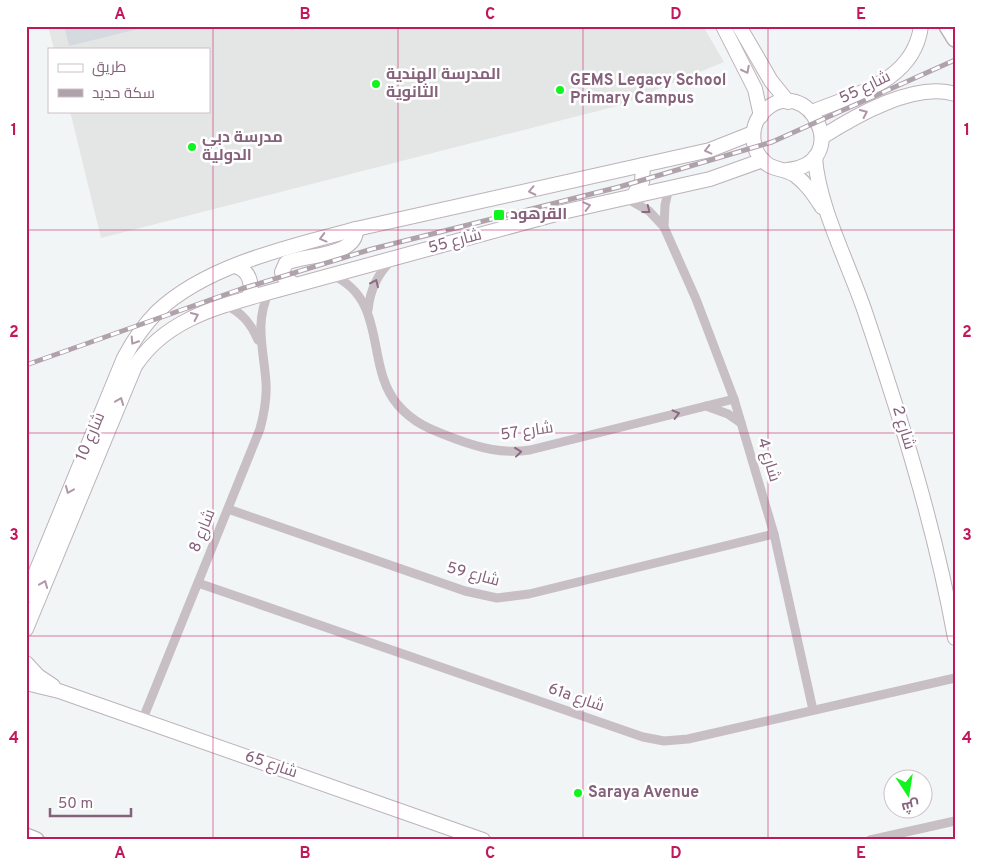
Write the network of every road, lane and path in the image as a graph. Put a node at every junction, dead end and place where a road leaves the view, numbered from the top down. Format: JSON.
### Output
{"nodes":[{"id":1,"x":723,"y":26,"type":"edge"},
{"id":2,"x":739,"y":26,"type":"edge"},
{"id":3,"x":921,"y":26,"type":"edge"},
{"id":4,"x":947,"y":26,"type":"edge"},
{"id":5,"x":955,"y":38,"type":"edge"},
{"id":6,"x":955,"y":94,"type":"edge"},
{"id":7,"x":788,"y":102,"type":"junction"},
{"id":8,"x":812,"y":112,"type":"junction"},
{"id":9,"x":761,"y":116,"type":"junction"},
{"id":10,"x":753,"y":133,"type":"junction"},
{"id":11,"x":822,"y":137,"type":"junction"},
{"id":12,"x":815,"y":156,"type":"junction"},
{"id":13,"x":763,"y":160,"type":"junction"},
{"id":14,"x":643,"y":165,"type":"junction"},
{"id":15,"x":786,"y":170,"type":"junction"},
{"id":16,"x":669,"y":188,"type":"junction"},
{"id":17,"x":630,"y":197,"type":"junction"},
{"id":18,"x":833,"y":224,"type":"junction"},
{"id":19,"x":664,"y":227,"type":"junction"},
{"id":20,"x":356,"y":229,"type":"junction"},
{"id":21,"x":394,"y":258,"type":"junction"},
{"id":22,"x":235,"y":266,"type":"junction"},
{"id":23,"x":332,"y":275,"type":"junction"},
{"id":24,"x":295,"y":285,"type":"junction"},
{"id":25,"x":269,"y":292,"type":"junction"},
{"id":26,"x":180,"y":294,"type":"joint"},
{"id":27,"x":249,"y":297,"type":"junction"},
{"id":28,"x":224,"y":304,"type":"junction"},
{"id":29,"x":368,"y":313,"type":"junction"},
{"id":30,"x":154,"y":342,"type":"joint"},
{"id":31,"x":261,"y":347,"type":"junction"},
{"id":32,"x":734,"y":399,"type":"junction"},
{"id":33,"x":706,"y":406,"type":"junction"},
{"id":34,"x":741,"y":423,"type":"junction"},
{"id":35,"x":228,"y":508,"type":"junction"},
{"id":36,"x":774,"y":534,"type":"junction"},
{"id":37,"x":198,"y":583,"type":"junction"},
{"id":38,"x":26,"y":596,"type":"edge"},
{"id":39,"x":26,"y":629,"type":"edge"},
{"id":40,"x":955,"y":638,"type":"edge"},
{"id":41,"x":26,"y":663,"type":"edge"},
{"id":42,"x":955,"y":678,"type":"edge"},
{"id":43,"x":26,"y":683,"type":"edge"},
{"id":44,"x":59,"y":691,"type":"junction"},
{"id":45,"x":813,"y":710,"type":"junction"},
{"id":46,"x":142,"y":720,"type":"junction"},
{"id":47,"x":955,"y":821,"type":"edge"},
{"id":48,"x":26,"y":836,"type":"edge"},
{"id":49,"x":36,"y":840,"type":"edge"},
{"id":50,"x":483,"y":840,"type":"edge"},
{"id":51,"x":870,"y":840,"type":"edge"}],
"edges":[{"from":1,"to":9,"type":"street","one_way":true},
{"from":2,"to":7,"type":"street"},
{"from":3,"to":8,"type":"street","name":"شارع 55"},
{"from":4,"to":5,"type":"main road"},
{"from":11,"to":6,"type":"street","name":"شارع 55","one_way":true},
{"from":7,"to":8,"type":"street"},
{"from":7,"to":9,"type":"street"},
{"from":8,"to":11,"type":"street"},
{"from":9,"to":10,"type":"street"},
{"from":10,"to":13,"type":"street"},
{"from":10,"to":14,"type":"street","name":"شارع 55","one_way":true},
{"from":11,"to":12,"type":"street"},
{"from":12,"to":15,"type":"street"},
{"from":12,"to":18,"type":"street","name":"شارع 2"},
{"from":13,"to":15,"type":"street"},
{"from":13,"to":16,"type":"street","name":"شارع 55"},
{"from":14,"to":17,"type":"street"},
{"from":14,"to":20,"type":"street","name":"شارع 55","one_way":true},
{"from":15,"to":18,"type":"street","name":"شارع 2"},
{"from":16,"to":17,"type":"street","name":"شارع 55"},
{"from":16,"to":19,"type":"street","name":"شارع 4"},
{"from":17,"to":19,"type":"street","name":"شارع 4","one_way":true},
{"from":21,"to":17,"type":"street","name":"شارع 55","one_way":true},
{"from":18,"to":40,"type":"street","name":"شارع 2"},
{"from":19,"to":32,"type":"street","name":"شارع 4"},
{"from":20,"to":22,"type":"street","name":"شارع 55","one_way":true},
{"from":20,"to":24,"type":"street"},
{"from":21,"to":23,"type":"street","name":"شارع 55"},
{"from":29,"to":21,"type":"street","name":"شارع 57","one_way":true},
{"from":22,"to":26,"type":"street","name":"شارع 55"},
{"from":22,"to":27,"type":"street"},
{"from":23,"to":24,"type":"street","name":"شارع 55"},
{"from":23,"to":29,"type":"street","name":"شارع 57"},
{"from":24,"to":25,"type":"street","name":"شارع 55"},
{"from":25,"to":27,"type":"street","name":"شارع 55"},
{"from":25,"to":31,"type":"street","name":"شارع 8"},
{"from":26,"to":38,"type":"street","name":"شارع 10","one_way":true},
{"from":27,"to":28,"type":"street","name":"شارع 55"},
{"from":30,"to":28,"type":"street","name":"شارع 55","one_way":true},
{"from":28,"to":31,"type":"street","name":"شارع 8"},
{"from":29,"to":33,"type":"street","name":"شارع 57","one_way":true},
{"from":39,"to":30,"type":"street","name":"شارع 10","one_way":true},
{"from":31,"to":35,"type":"street","name":"شارع 8"},
{"from":32,"to":33,"type":"street","name":"شارع 57"},
{"from":32,"to":34,"type":"street","name":"شارع 4"},
{"from":33,"to":34,"type":"street"},
{"from":34,"to":36,"type":"street","name":"شارع 4"},
{"from":35,"to":36,"type":"street","name":"شارع 59"},
{"from":35,"to":37,"type":"street","name":"شارع 8"},
{"from":36,"to":45,"type":"street","name":"شارع 4"},
{"from":37,"to":45,"type":"street","name":"61a شارع"},
{"from":37,"to":46,"type":"street","name":"شارع 8"},
{"from":41,"to":44,"type":"street","name":"شارع 65"},
{"from":42,"to":45,"type":"street","name":"61a شارع"},
{"from":43,"to":44,"type":"street","name":"شارع 65"},
{"from":44,"to":46,"type":"street","name":"شارع 65"},
{"from":46,"to":50,"type":"street","name":"شارع 65"},
{"from":47,"to":51,"type":"street"},
{"from":48,"to":49,"type":"main road"}]}
